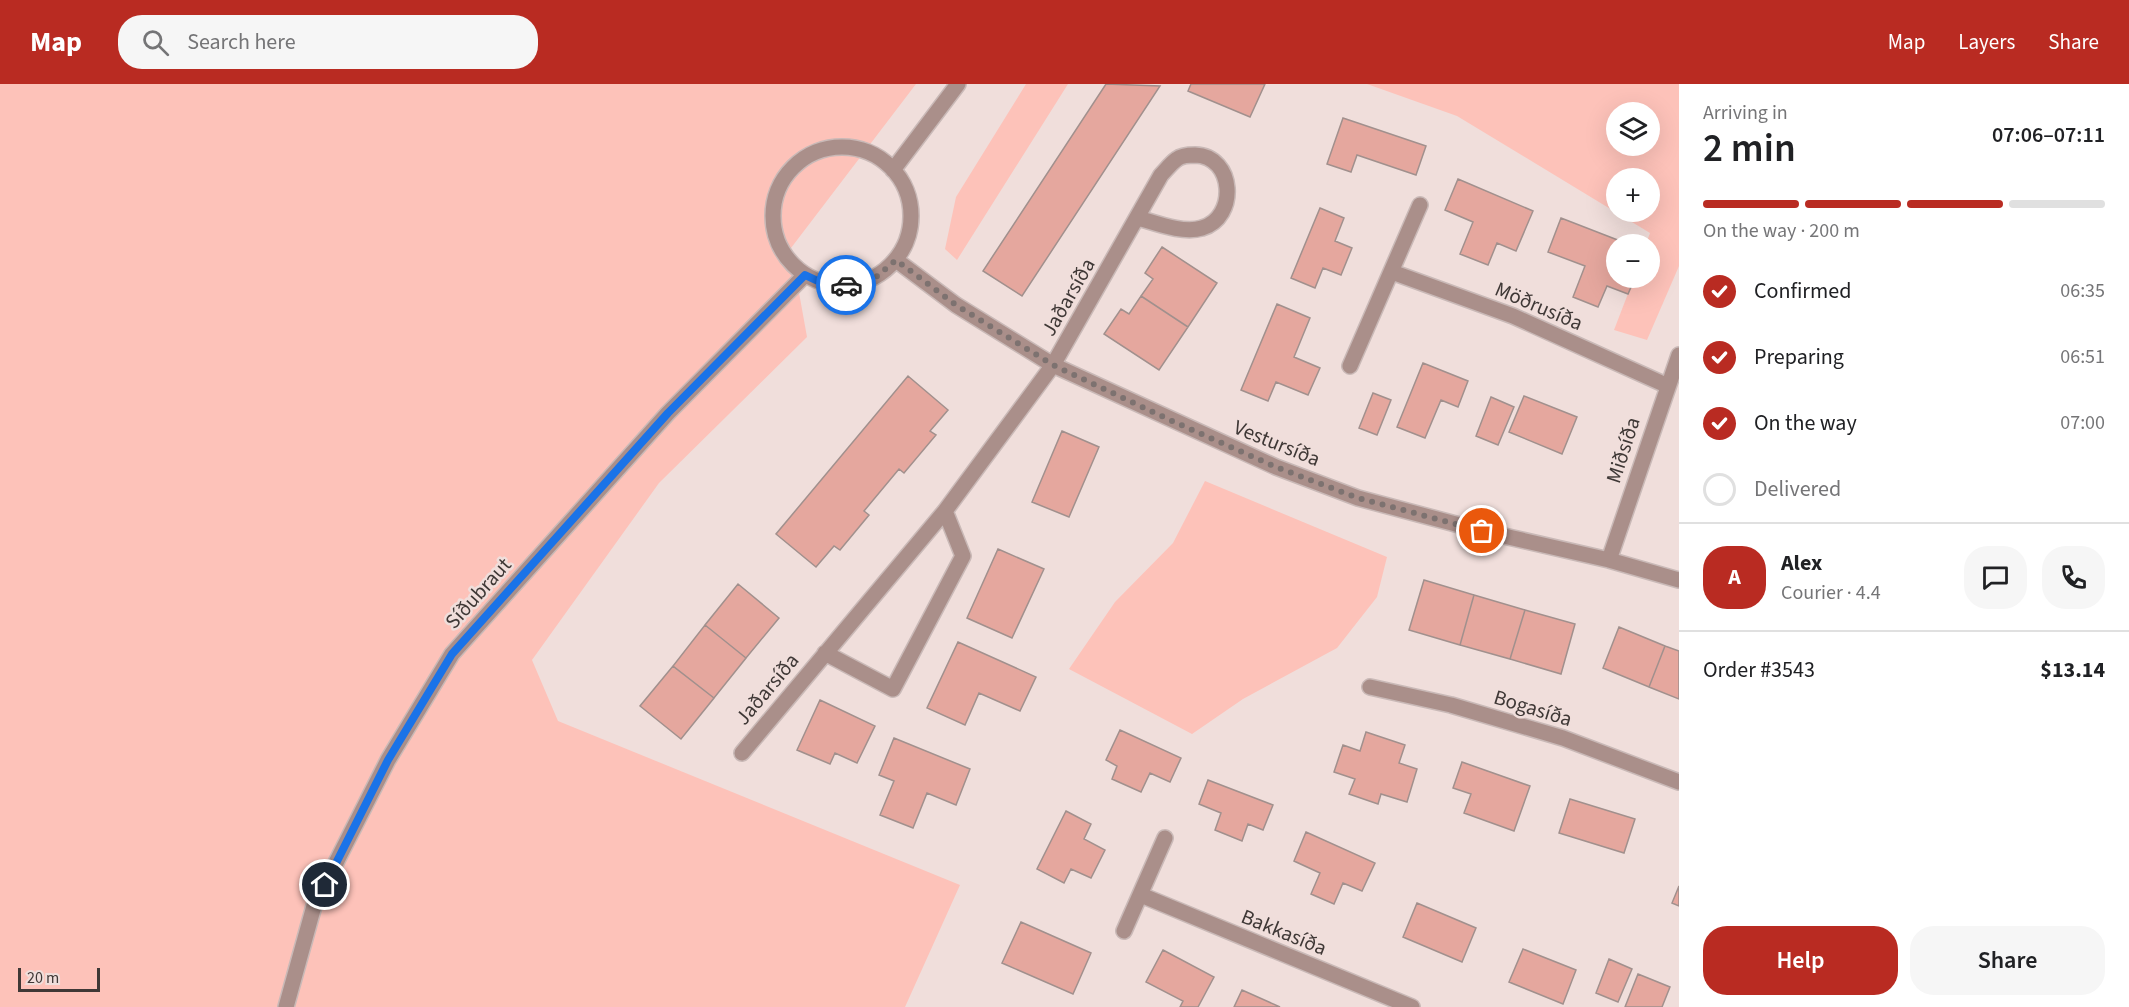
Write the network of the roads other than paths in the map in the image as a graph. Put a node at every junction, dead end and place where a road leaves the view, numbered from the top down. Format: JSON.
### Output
{"nodes":[{"id":1,"x":958,"y":84,"type":"edge"},
{"id":2,"x":893,"y":170,"type":"junction"},
{"id":3,"x":1420,"y":205,"type":"dead end"},
{"id":4,"x":1138,"y":218,"type":"junction"},
{"id":5,"x":896,"y":260,"type":"junction"},
{"id":6,"x":1392,"y":272,"type":"junction"},
{"id":7,"x":805,"y":275,"type":"junction"},
{"id":8,"x":1679,"y":355,"type":"edge"},
{"id":9,"x":1053,"y":365,"type":"junction"},
{"id":10,"x":1350,"y":366,"type":"dead end"},
{"id":11,"x":1668,"y":386,"type":"junction"},
{"id":12,"x":945,"y":511,"type":"junction"},
{"id":13,"x":1609,"y":560,"type":"junction"},
{"id":14,"x":1679,"y":580,"type":"edge"},
{"id":15,"x":825,"y":653,"type":"junction"},
{"id":16,"x":1370,"y":687,"type":"dead end"},
{"id":17,"x":742,"y":753,"type":"dead end"},
{"id":18,"x":1679,"y":782,"type":"edge"},
{"id":19,"x":1165,"y":838,"type":"dead end"},
{"id":20,"x":1141,"y":895,"type":"junction"},
{"id":21,"x":1124,"y":931,"type":"dead end"},
{"id":22,"x":286,"y":1007,"type":"edge"},
{"id":23,"x":1412,"y":1007,"type":"edge"}],
"edges":[{"from":1,"to":2,"type":"street"},
{"from":2,"to":5,"type":"street"},
{"from":2,"to":7,"type":"street"},
{"from":3,"to":6,"type":"street"},
{"from":4,"to":4,"type":"street","name":"Jaðarsíða"},
{"from":4,"to":9,"type":"street","name":"Jaðarsíða"},
{"from":5,"to":7,"type":"street"},
{"from":5,"to":9,"type":"street","name":"Vestursíða"},
{"from":6,"to":10,"type":"street"},
{"from":6,"to":11,"type":"street","name":"Möðrusíða"},
{"from":7,"to":22,"type":"street","name":"Síðubraut"},
{"from":8,"to":11,"type":"street","name":"Miðsíða"},
{"from":9,"to":12,"type":"street","name":"Jaðarsíða"},
{"from":9,"to":13,"type":"street","name":"Vestursíða"},
{"from":11,"to":13,"type":"street","name":"Miðsíða"},
{"from":12,"to":15,"type":"street","name":"Jaðarsíða"},
{"from":12,"to":15,"type":"street","name":"Jaðarsíða"},
{"from":13,"to":14,"type":"street","name":"Vestursíða"},
{"from":15,"to":17,"type":"street","name":"Jaðarsíða"},
{"from":16,"to":18,"type":"street","name":"Bogasíða"},
{"from":19,"to":20,"type":"street"},
{"from":20,"to":21,"type":"street"},
{"from":20,"to":23,"type":"street","name":"Bakkasíða"}]}
